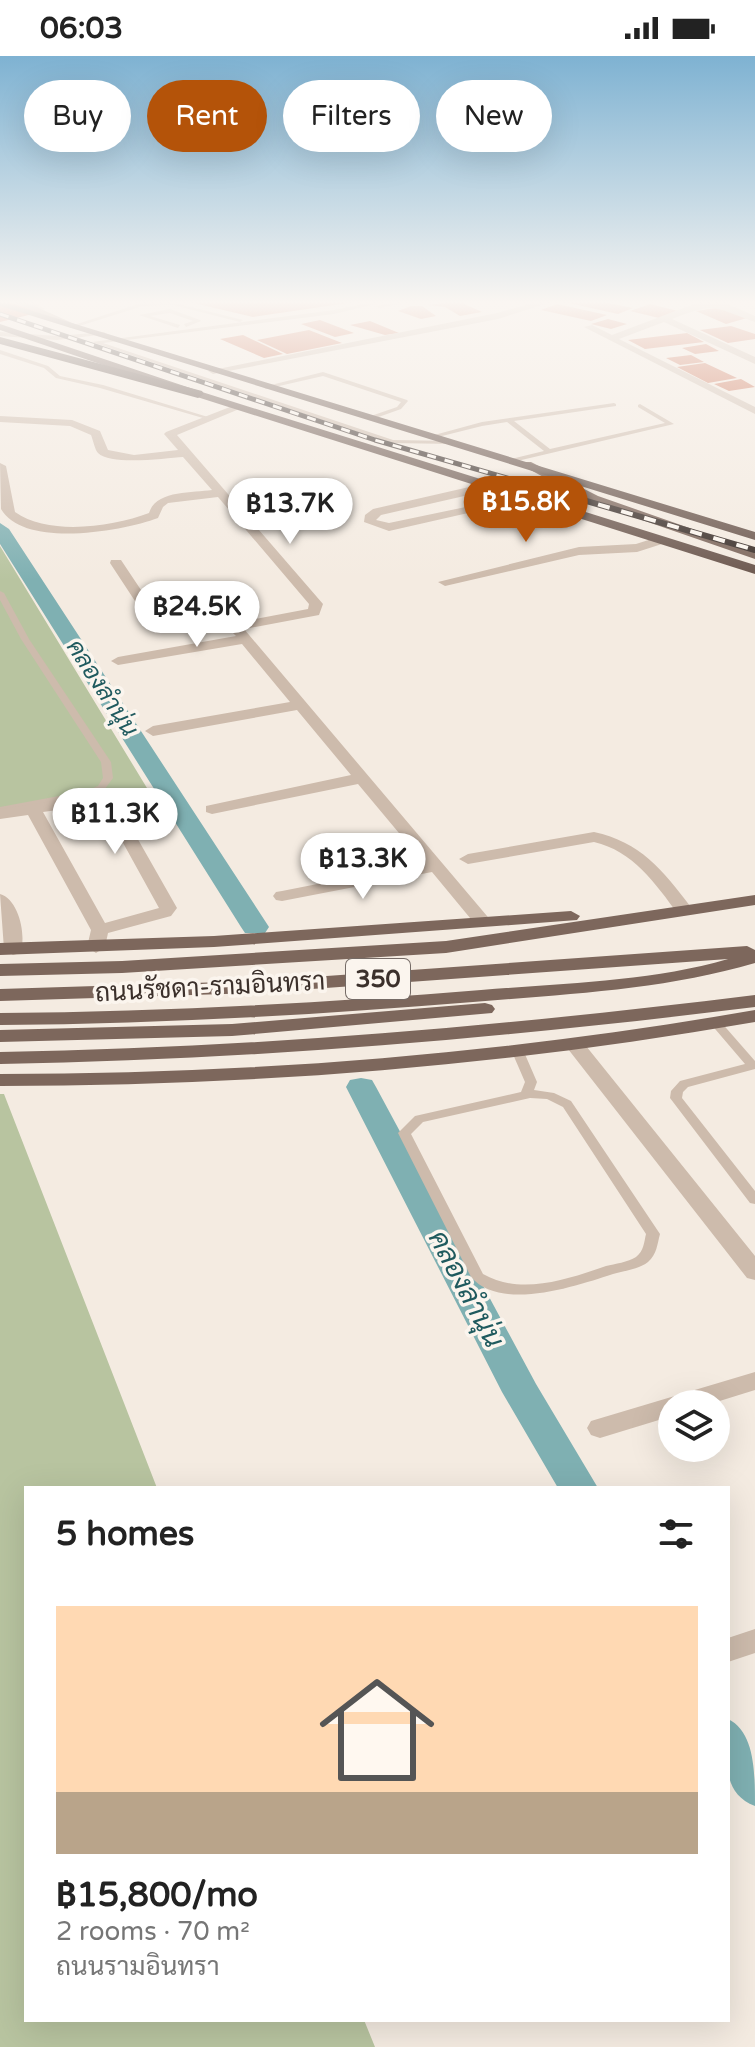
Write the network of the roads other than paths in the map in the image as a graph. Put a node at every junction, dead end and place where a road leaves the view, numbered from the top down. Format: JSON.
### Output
{"nodes":[{"id":1,"x":128,"y":394,"type":"edge"},
{"id":2,"x":198,"y":394,"type":"edge"},
{"id":3,"x":249,"y":394,"type":"edge"},
{"id":4,"x":289,"y":394,"type":"edge"},
{"id":5,"x":383,"y":394,"type":"edge"},
{"id":6,"x":722,"y":394,"type":"edge"},
{"id":7,"x":614,"y":405,"type":"dead end"},
{"id":8,"x":640,"y":406,"type":"dead end"},
{"id":9,"x":239,"y":407,"type":"junction"},
{"id":10,"x":755,"y":411,"type":"edge"},
{"id":11,"x":205,"y":417,"type":"junction"},
{"id":12,"x":370,"y":418,"type":"junction"},
{"id":13,"x":0,"y":419,"type":"edge"},
{"id":14,"x":509,"y":421,"type":"junction"},
{"id":15,"x":430,"y":437,"type":"junction"},
{"id":16,"x":392,"y":442,"type":"junction"},
{"id":17,"x":452,"y":443,"type":"junction"},
{"id":18,"x":548,"y":451,"type":"junction"},
{"id":19,"x":186,"y":453,"type":"junction"},
{"id":20,"x":396,"y":456,"type":"junction"},
{"id":21,"x":520,"y":462,"type":"junction"},
{"id":22,"x":0,"y":466,"type":"edge"},
{"id":23,"x":491,"y":486,"type":"junction"},
{"id":24,"x":220,"y":493,"type":"junction"},
{"id":25,"x":528,"y":498,"type":"junction"},
{"id":26,"x":755,"y":536,"type":"edge"},
{"id":27,"x":661,"y":540,"type":"junction"},
{"id":28,"x":755,"y":555,"type":"edge"},
{"id":29,"x":116,"y":563,"type":"dead end"},
{"id":30,"x":755,"y":570,"type":"edge"},
{"id":31,"x":445,"y":582,"type":"dead end"},
{"id":32,"x":0,"y":593,"type":"edge"},
{"id":33,"x":240,"y":633,"type":"junction"},
{"id":34,"x":118,"y":661,"type":"dead end"},
{"id":35,"x":301,"y":705,"type":"junction"},
{"id":36,"x":153,"y":731,"type":"dead end"},
{"id":37,"x":362,"y":778,"type":"junction"},
{"id":38,"x":32,"y":808,"type":"junction"},
{"id":39,"x":212,"y":809,"type":"dead end"},
{"id":40,"x":0,"y":812,"type":"edge"},
{"id":41,"x":468,"y":859,"type":"dead end"},
{"id":42,"x":436,"y":866,"type":"junction"},
{"id":43,"x":282,"y":896,"type":"dead end"},
{"id":44,"x":0,"y":899,"type":"edge"},
{"id":45,"x":755,"y":900,"type":"edge"},
{"id":46,"x":684,"y":910,"type":"junction"},
{"id":47,"x":643,"y":915,"type":"junction"},
{"id":48,"x":481,"y":920,"type":"junction"},
{"id":49,"x":98,"y":939,"type":"junction"},
{"id":50,"x":7,"y":949,"type":"edge"},
{"id":51,"x":755,"y":955,"type":"edge"},
{"id":52,"x":0,"y":970,"type":"edge"},
{"id":53,"x":706,"y":974,"type":"junction"},
{"id":54,"x":0,"y":995,"type":"edge"},
{"id":55,"x":755,"y":1001,"type":"edge"},
{"id":56,"x":755,"y":1016,"type":"edge"},
{"id":57,"x":0,"y":1019,"type":"edge"},
{"id":58,"x":716,"y":1023,"type":"junction"},
{"id":59,"x":0,"y":1036,"type":"edge"},
{"id":60,"x":575,"y":1045,"type":"junction"},
{"id":61,"x":518,"y":1052,"type":"junction"},
{"id":62,"x":0,"y":1058,"type":"edge"},
{"id":63,"x":754,"y":1065,"type":"edge"},
{"id":64,"x":0,"y":1080,"type":"edge"},
{"id":65,"x":528,"y":1093,"type":"junction"},
{"id":66,"x":755,"y":1200,"type":"edge"},
{"id":67,"x":755,"y":1272,"type":"edge"},
{"id":68,"x":755,"y":1381,"type":"edge"},
{"id":69,"x":725,"y":1390,"type":"edge"},
{"id":70,"x":658,"y":1410,"type":"edge"},
{"id":71,"x":600,"y":1428,"type":"dead end"},
{"id":72,"x":755,"y":1641,"type":"edge"},
{"id":73,"x":730,"y":1649,"type":"edge"}],
"edges":[{"from":1,"to":11,"type":"lane"},
{"from":2,"to":9,"type":"highway"},
{"from":3,"to":16,"type":"lane"},
{"from":4,"to":12,"type":"highway"},
{"from":5,"to":12,"type":"lane"},
{"from":6,"to":10,"type":"street"},
{"from":7,"to":14,"type":"lane"},
{"from":8,"to":18,"type":"lane"},
{"from":9,"to":11,"type":"street"},
{"from":9,"to":20,"type":"highway"},
{"from":11,"to":19,"type":"street"},
{"from":12,"to":15,"type":"highway"},
{"from":13,"to":19,"type":"street"},
{"from":14,"to":15,"type":"lane"},
{"from":14,"to":18,"type":"lane"},
{"from":15,"to":17,"type":"highway"},
{"from":16,"to":17,"type":"lane"},
{"from":16,"to":20,"type":"lane"},
{"from":17,"to":21,"type":"highway"},
{"from":18,"to":21,"type":"lane"},
{"from":19,"to":24,"type":"street"},
{"from":20,"to":23,"type":"highway"},
{"from":21,"to":26,"type":"highway"},
{"from":21,"to":28,"type":"main road"},
{"from":22,"to":24,"type":"street"},
{"from":23,"to":25,"type":"highway"},
{"from":23,"to":25,"type":"street"},
{"from":24,"to":33,"type":"street"},
{"from":25,"to":27,"type":"highway"},
{"from":27,"to":30,"type":"highway"},
{"from":27,"to":31,"type":"street"},
{"from":29,"to":33,"type":"street"},
{"from":32,"to":40,"type":"lane"},
{"from":33,"to":34,"type":"street"},
{"from":33,"to":35,"type":"street"},
{"from":35,"to":36,"type":"street"},
{"from":35,"to":37,"type":"street"},
{"from":37,"to":39,"type":"street"},
{"from":37,"to":42,"type":"street"},
{"from":38,"to":40,"type":"street"},
{"from":38,"to":49,"type":"street"},
{"from":38,"to":49,"type":"street"},
{"from":41,"to":46,"type":"street"},
{"from":42,"to":43,"type":"street"},
{"from":42,"to":48,"type":"street"},
{"from":44,"to":50,"type":"street"},
{"from":45,"to":46,"type":"main road","name":"ถนนรัชดา-รามอินทรา","number":"350"},
{"from":46,"to":47,"type":"main road","name":"ถนนรัชดา-รามอินทรา","number":"350"},
{"from":47,"to":48,"type":"main road"},
{"from":47,"to":52,"type":"main road","name":"ถนนรัชดา-รามอินทรา","number":"350"},
{"from":48,"to":49,"type":"main road"},
{"from":49,"to":50,"type":"main road"},
{"from":51,"to":53,"type":"main road","name":"ถนนรัชดา-รามอินทรา","number":"350"},
{"from":51,"to":54,"type":"main road","name":"ถนนรัชดา-รามอินทรา","number":"350"},
{"from":53,"to":57,"type":"main road","name":"ถนนรัชดา-รามอินทรา","number":"350"},
{"from":53,"to":59,"type":"main road"},
{"from":55,"to":62,"type":"main road"},
{"from":56,"to":58,"type":"main road"},
{"from":58,"to":60,"type":"main road"},
{"from":58,"to":63,"type":"lane"},
{"from":60,"to":61,"type":"main road"},
{"from":60,"to":67,"type":"street"},
{"from":61,"to":64,"type":"main road"},
{"from":61,"to":65,"type":"lane"},
{"from":63,"to":66,"type":"lane"},
{"from":65,"to":65,"type":"lane"},
{"from":68,"to":69,"type":"street"},
{"from":70,"to":71,"type":"street"},
{"from":72,"to":73,"type":"street"}]}
